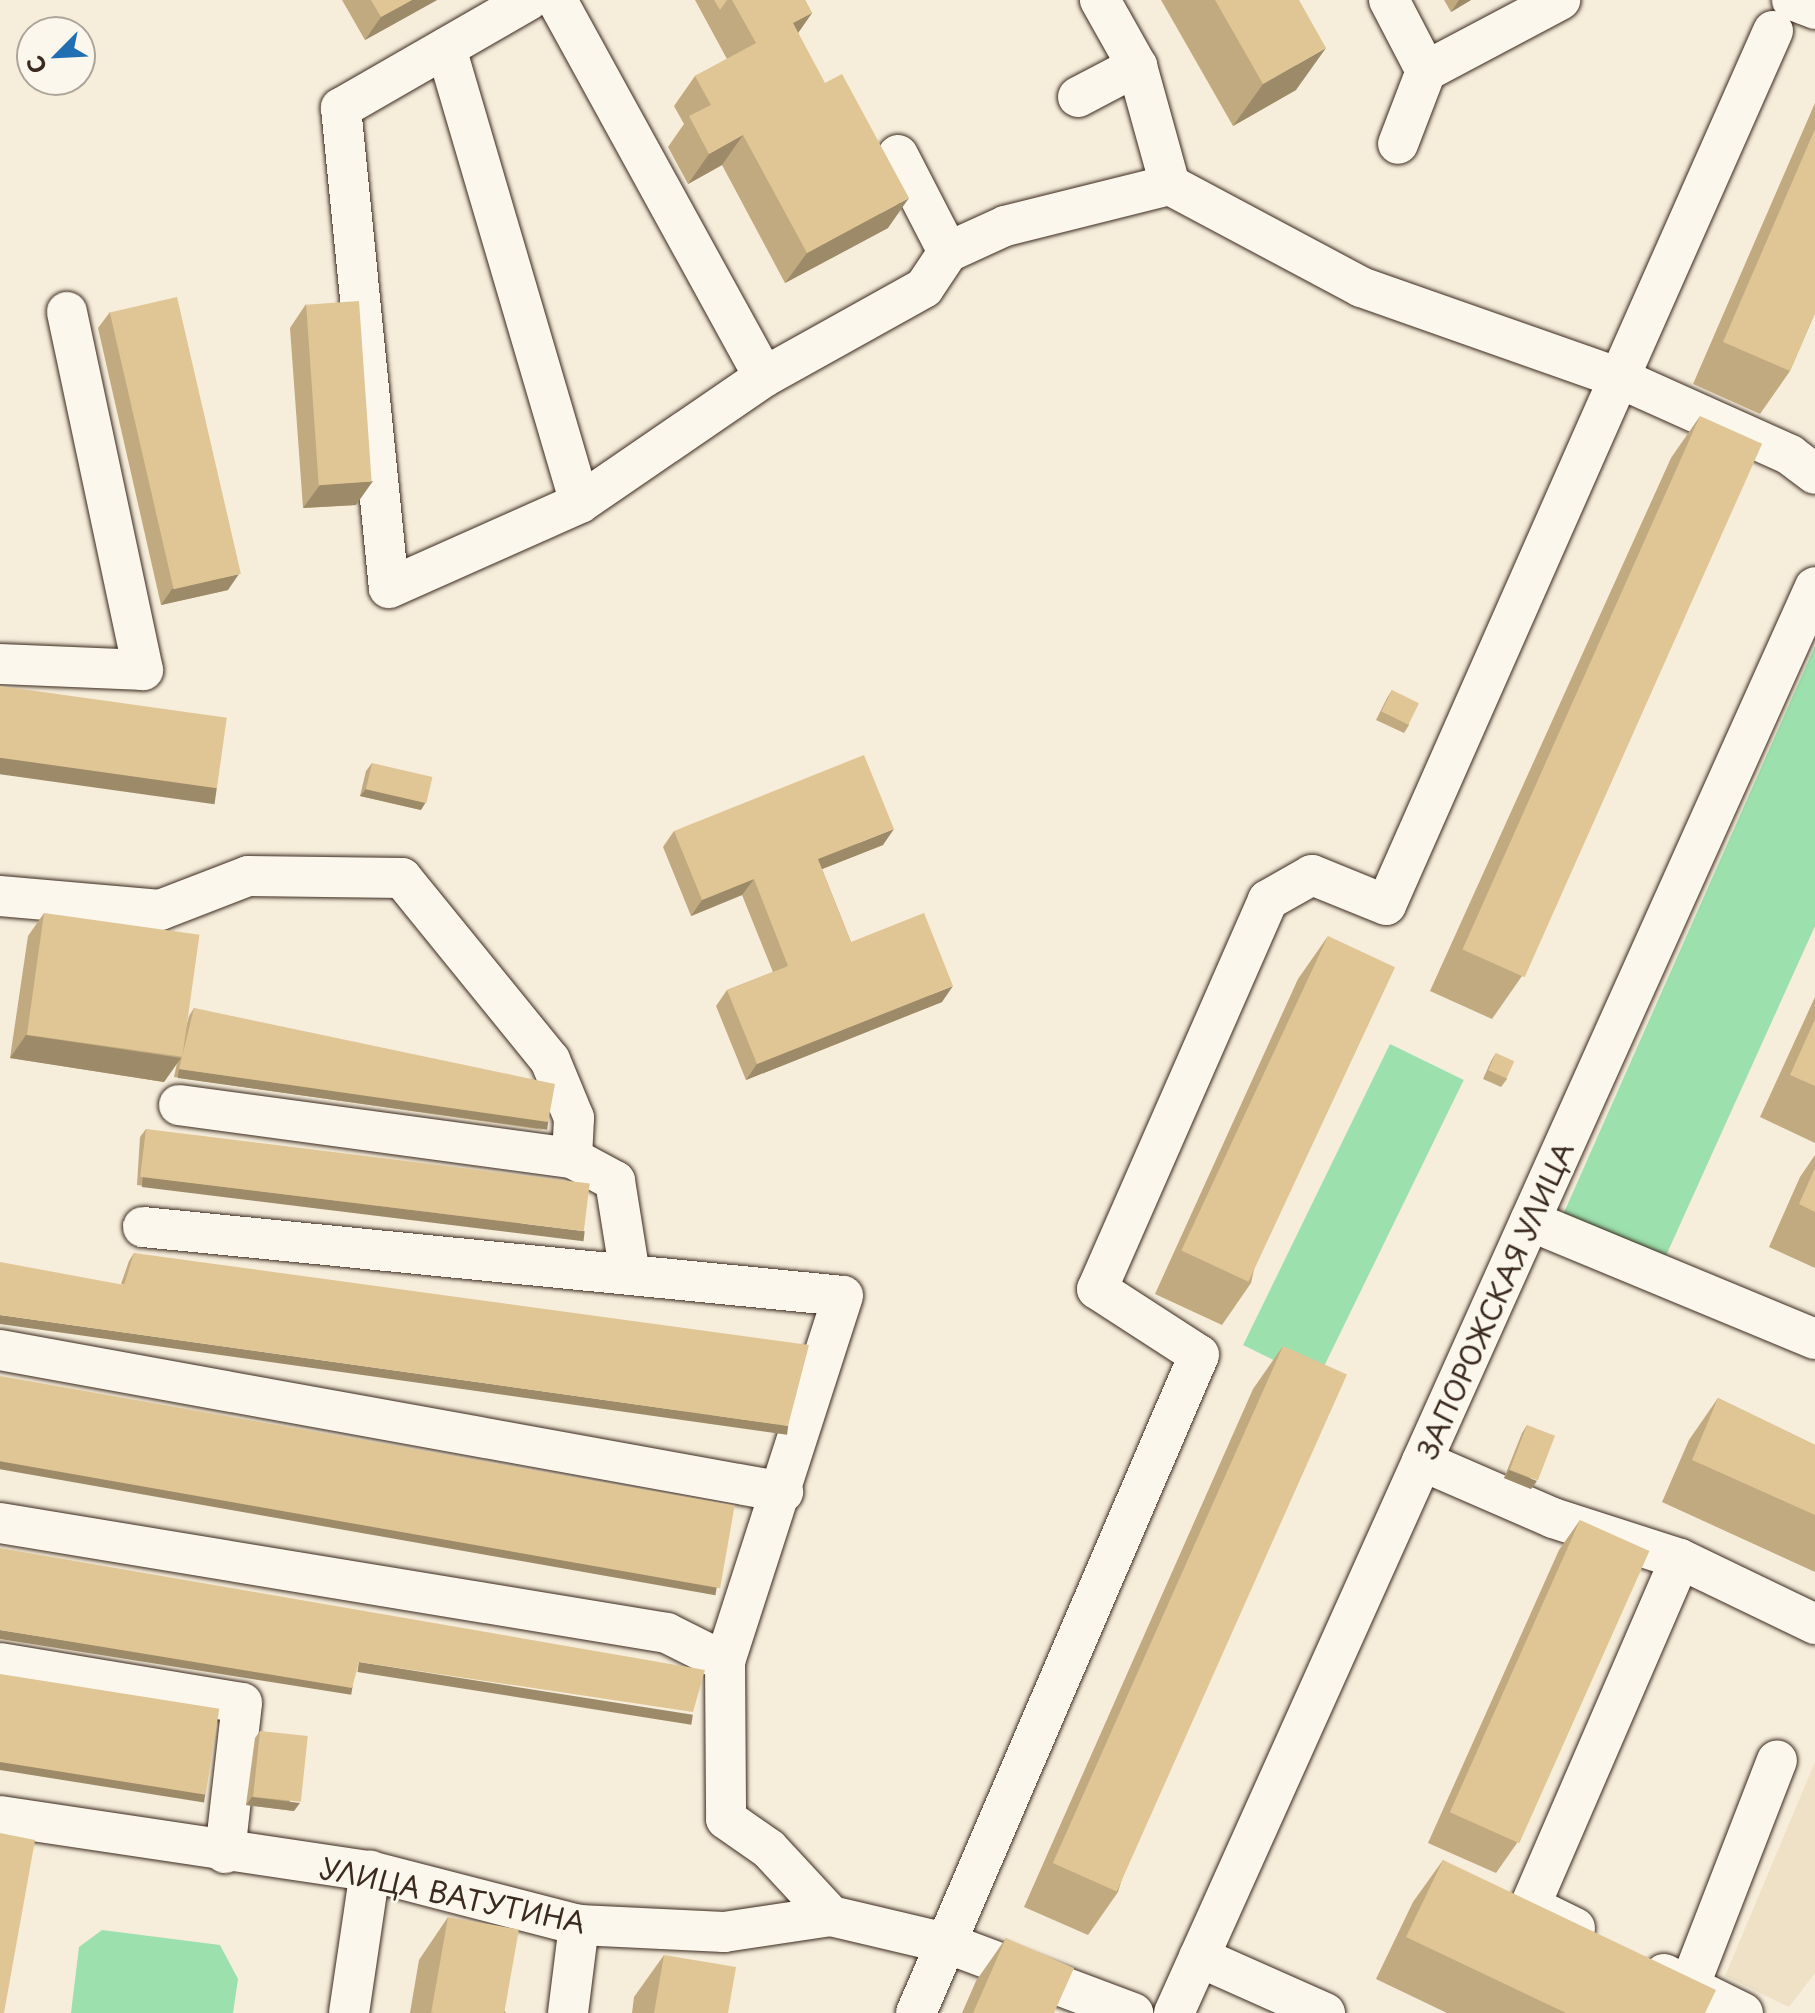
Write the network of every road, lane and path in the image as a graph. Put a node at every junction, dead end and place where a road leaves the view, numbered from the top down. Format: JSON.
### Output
{"nodes":[{"id":1,"x":529,"y":0,"type":"edge"},
{"id":2,"x":557,"y":0,"type":"edge"},
{"id":3,"x":1100,"y":0,"type":"edge"},
{"id":4,"x":1389,"y":0,"type":"edge"},
{"id":5,"x":1560,"y":0,"type":"edge"},
{"id":6,"x":1815,"y":9,"type":"edge"},
{"id":7,"x":1782,"y":15,"type":"edge"},
{"id":8,"x":446,"y":48,"type":"junction"},
{"id":9,"x":1137,"y":66,"type":"junction"},
{"id":10,"x":1426,"y":71,"type":"junction"},
{"id":11,"x":1078,"y":97,"type":"dead end"},
{"id":12,"x":1398,"y":144,"type":"dead end"},
{"id":13,"x":898,"y":155,"type":"dead end"},
{"id":14,"x":1170,"y":185,"type":"junction"},
{"id":15,"x":948,"y":252,"type":"junction"},
{"id":16,"x":67,"y":312,"type":"dead end"},
{"id":17,"x":764,"y":377,"type":"junction"},
{"id":18,"x":1619,"y":378,"type":"junction"},
{"id":19,"x":1815,"y":474,"type":"edge"},
{"id":20,"x":580,"y":503,"type":"junction"},
{"id":21,"x":1815,"y":587,"type":"edge"},
{"id":22,"x":0,"y":664,"type":"edge"},
{"id":23,"x":0,"y":896,"type":"edge"},
{"id":24,"x":179,"y":1105,"type":"dead end"},
{"id":25,"x":572,"y":1158,"type":"junction"},
{"id":26,"x":1530,"y":1221,"type":"junction"},
{"id":27,"x":143,"y":1227,"type":"dead end"},
{"id":28,"x":630,"y":1275,"type":"junction"},
{"id":29,"x":1815,"y":1339,"type":"edge"},
{"id":30,"x":0,"y":1350,"type":"edge"},
{"id":31,"x":1422,"y":1461,"type":"junction"},
{"id":32,"x":783,"y":1492,"type":"junction"},
{"id":33,"x":0,"y":1523,"type":"edge"},
{"id":34,"x":1680,"y":1559,"type":"junction"},
{"id":35,"x":1815,"y":1624,"type":"edge"},
{"id":36,"x":725,"y":1662,"type":"junction"},
{"id":37,"x":0,"y":1663,"type":"edge"},
{"id":38,"x":1777,"y":1760,"type":"dead end"},
{"id":39,"x":0,"y":1816,"type":"edge"},
{"id":40,"x":225,"y":1853,"type":"junction"},
{"id":41,"x":370,"y":1871,"type":"junction"},
{"id":42,"x":831,"y":1916,"type":"junction"},
{"id":43,"x":579,"y":1925,"type":"junction"},
{"id":44,"x":949,"y":1944,"type":"junction"},
{"id":45,"x":1199,"y":1957,"type":"junction"},
{"id":46,"x":1689,"y":1987,"type":"junction"},
{"id":47,"x":1739,"y":2012,"type":"edge"},
{"id":48,"x":349,"y":2013,"type":"edge"},
{"id":49,"x":568,"y":2013,"type":"edge"},
{"id":50,"x":916,"y":2013,"type":"edge"},
{"id":51,"x":1133,"y":2013,"type":"edge"},
{"id":52,"x":1174,"y":2013,"type":"edge"},
{"id":53,"x":1325,"y":2013,"type":"edge"}],
"edges":[{"from":1,"to":8,"type":"street"},
{"from":2,"to":17,"type":"street"},
{"from":3,"to":9,"type":"street"},
{"from":4,"to":10,"type":"street"},
{"from":5,"to":10,"type":"street"},
{"from":6,"to":7,"type":"street"},
{"from":7,"to":18,"type":"street"},
{"from":8,"to":20,"type":"street"},
{"from":8,"to":20,"type":"street"},
{"from":9,"to":11,"type":"street"},
{"from":9,"to":14,"type":"street"},
{"from":10,"to":12,"type":"street"},
{"from":13,"to":15,"type":"street"},
{"from":14,"to":15,"type":"street"},
{"from":14,"to":18,"type":"street"},
{"from":15,"to":17,"type":"street"},
{"from":16,"to":22,"type":"street"},
{"from":17,"to":20,"type":"street"},
{"from":18,"to":19,"type":"street"},
{"from":18,"to":44,"type":"street"},
{"from":21,"to":26,"type":"street","name":"ЗАПОРОЖСКАЯ УЛИЦА"},
{"from":23,"to":25,"type":"street"},
{"from":24,"to":25,"type":"street"},
{"from":25,"to":28,"type":"street"},
{"from":26,"to":29,"type":"street"},
{"from":26,"to":31,"type":"street","name":"ЗАПОРОЖСКАЯ УЛИЦА"},
{"from":27,"to":28,"type":"street"},
{"from":28,"to":32,"type":"street"},
{"from":30,"to":32,"type":"street"},
{"from":31,"to":34,"type":"street"},
{"from":31,"to":45,"type":"street","name":"ЗАПОРОЖСКАЯ УЛИЦА"},
{"from":32,"to":36,"type":"street"},
{"from":33,"to":36,"type":"street"},
{"from":34,"to":35,"type":"street"},
{"from":34,"to":46,"type":"street"},
{"from":36,"to":42,"type":"street"},
{"from":37,"to":40,"type":"street"},
{"from":38,"to":46,"type":"street"},
{"from":39,"to":40,"type":"street","name":"УЛИЦА ВАТУТИНА"},
{"from":40,"to":41,"type":"street","name":"УЛИЦА ВАТУТИНА"},
{"from":41,"to":43,"type":"street","name":"УЛИЦА ВАТУТИНА"},
{"from":41,"to":48,"type":"street"},
{"from":42,"to":43,"type":"street","name":"УЛИЦА ВАТУТИНА"},
{"from":42,"to":44,"type":"street","name":"УЛИЦА ВАТУТИНА"},
{"from":43,"to":49,"type":"street"},
{"from":44,"to":50,"type":"street"},
{"from":44,"to":51,"type":"street","name":"УЛИЦА ВАТУТИНА"},
{"from":45,"to":52,"type":"street","name":"ЗАПОРОЖСКАЯ УЛИЦА"},
{"from":45,"to":53,"type":"street"},
{"from":46,"to":47,"type":"street"}]}
